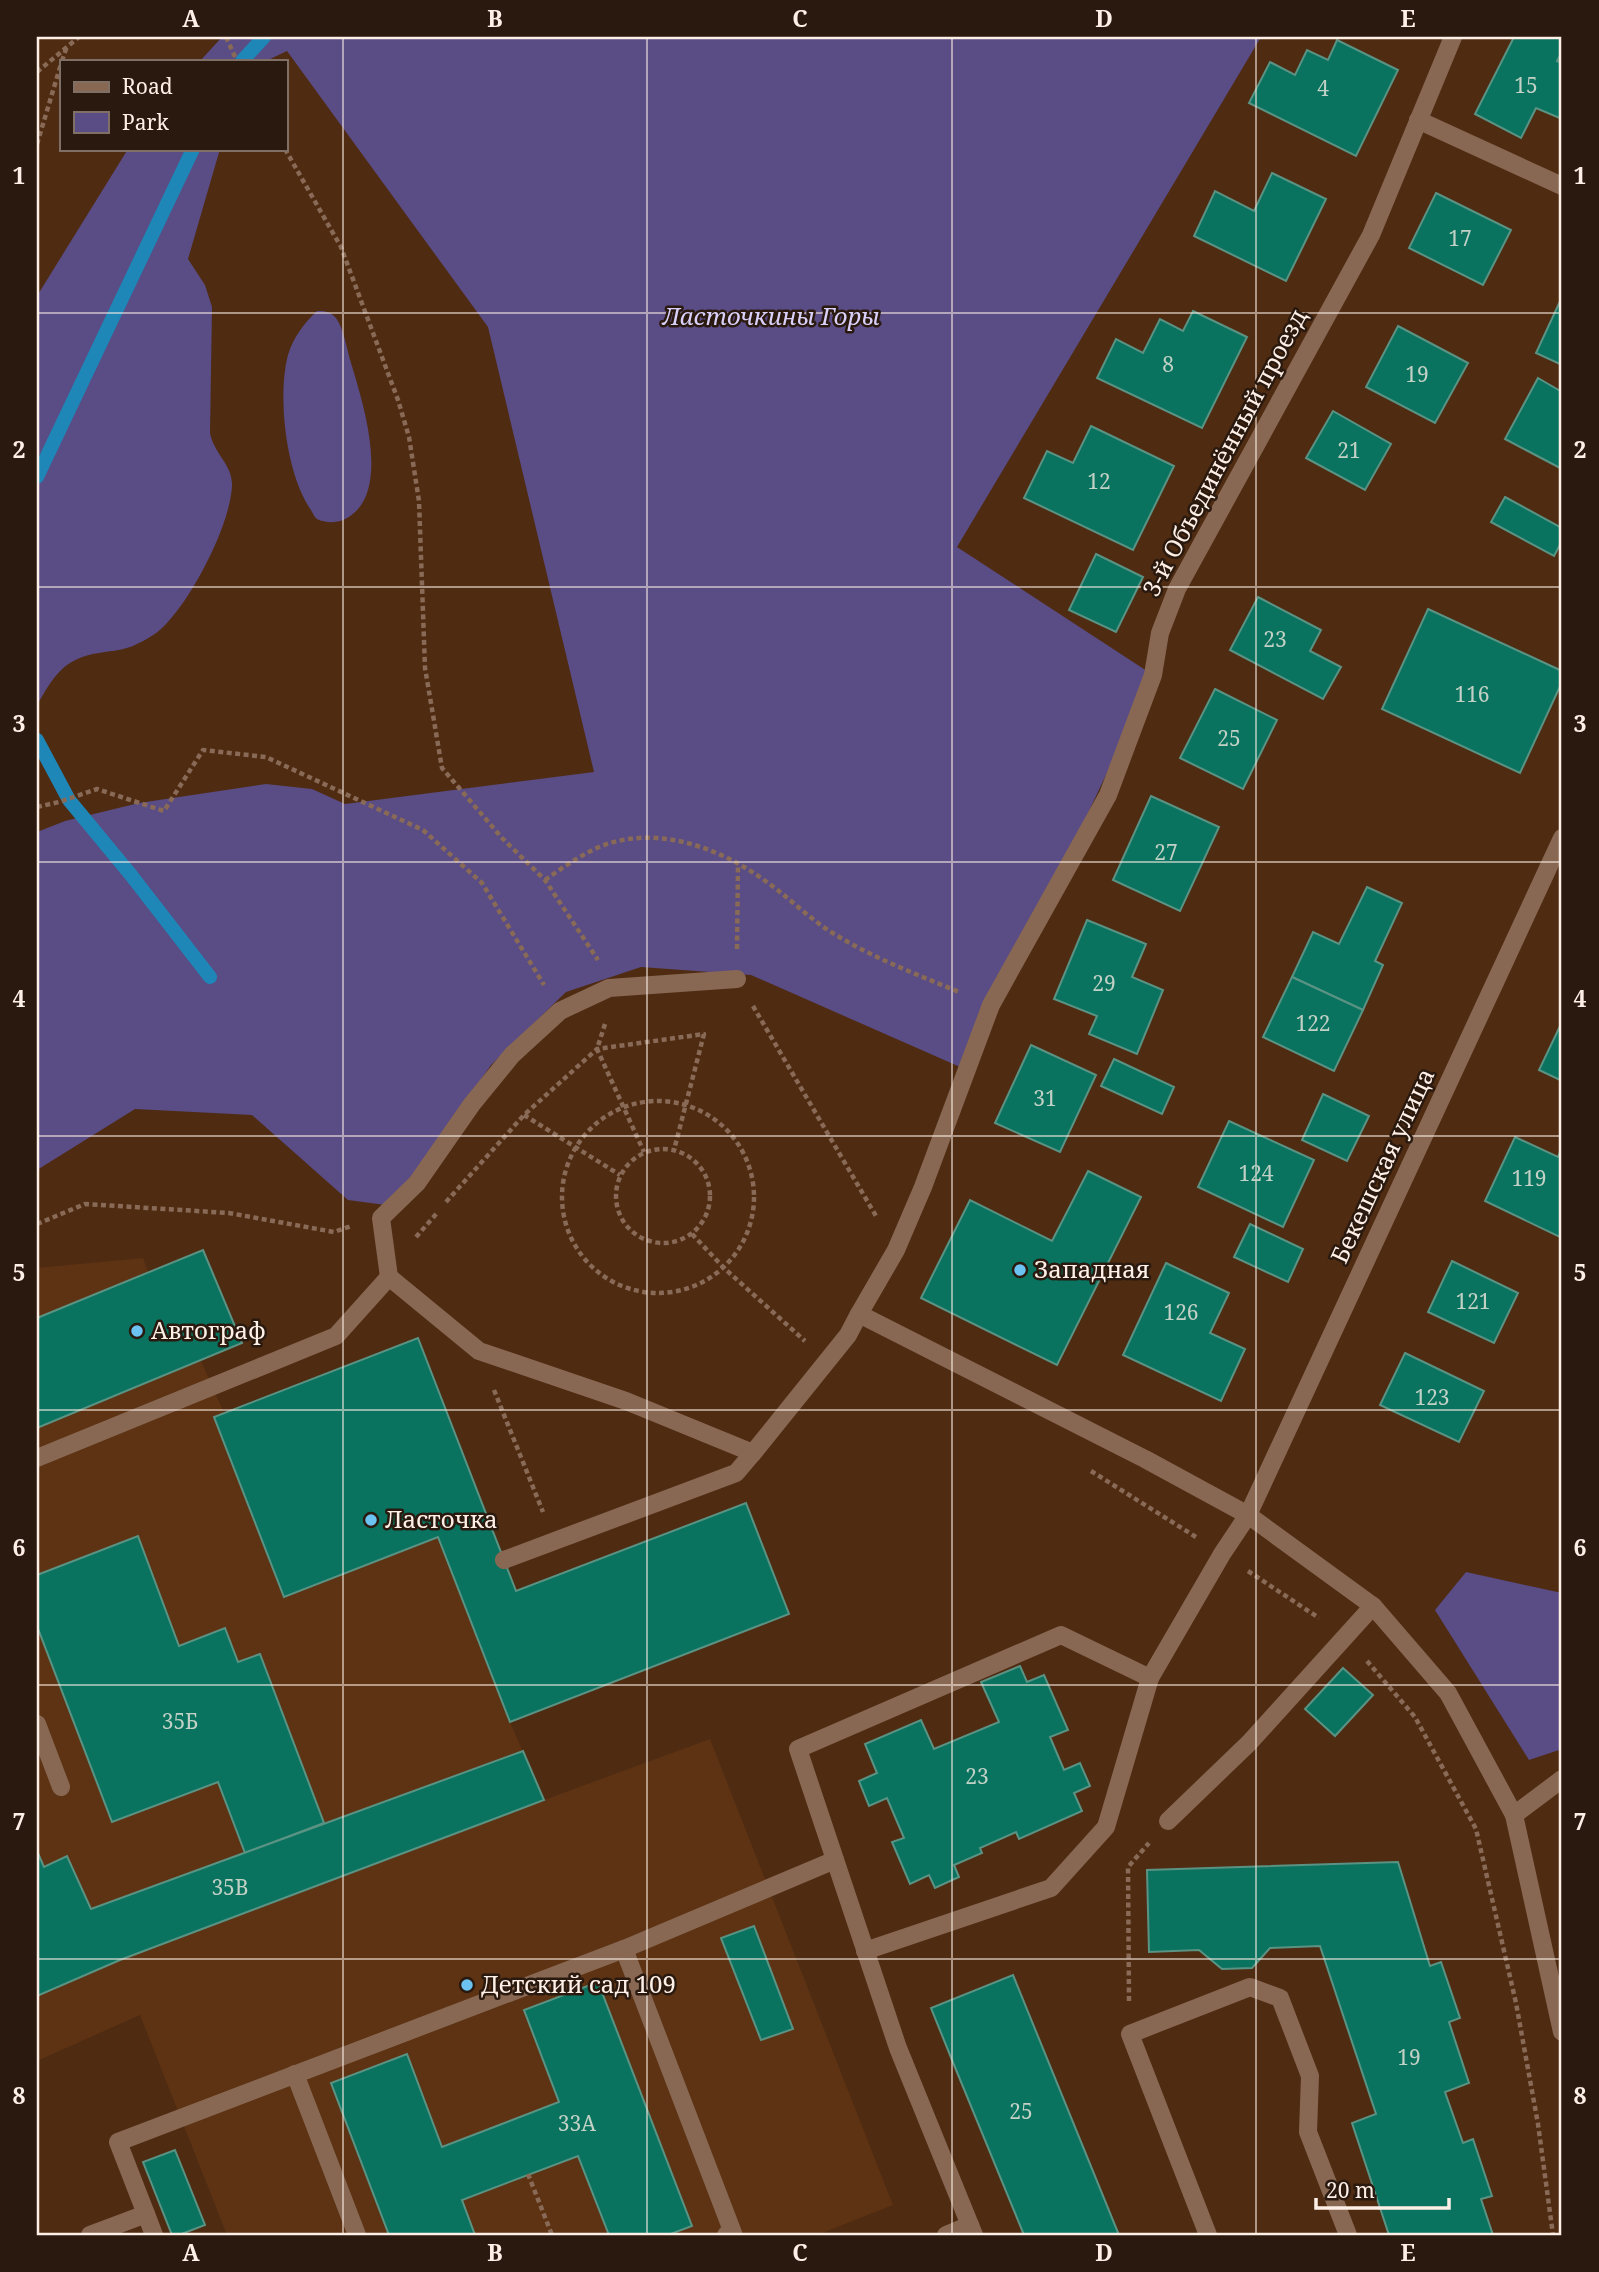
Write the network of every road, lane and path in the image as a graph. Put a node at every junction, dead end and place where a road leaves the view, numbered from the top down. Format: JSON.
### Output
{"nodes":[{"id":1,"x":79,"y":37,"type":"edge"},
{"id":2,"x":226,"y":37,"type":"edge"},
{"id":3,"x":1453,"y":37,"type":"edge"},
{"id":4,"x":67,"y":45,"type":"junction"},
{"id":5,"x":63,"y":60,"type":"edge"},
{"id":6,"x":237,"y":60,"type":"edge"},
{"id":7,"x":60,"y":69,"type":"edge"},
{"id":8,"x":37,"y":72,"type":"edge"},
{"id":9,"x":1418,"y":120,"type":"junction"},
{"id":10,"x":37,"y":144,"type":"edge"},
{"id":11,"x":286,"y":150,"type":"edge"},
{"id":12,"x":1562,"y":186,"type":"edge"},
{"id":13,"x":37,"y":807,"type":"edge"},
{"id":14,"x":1562,"y":838,"type":"edge"},
{"id":15,"x":738,"y":864,"type":"junction"},
{"id":16,"x":545,"y":880,"type":"junction"},
{"id":17,"x":737,"y":979,"type":"junction"},
{"id":18,"x":609,"y":988,"type":"junction"},
{"id":19,"x":991,"y":1005,"type":"junction"},
{"id":20,"x":559,"y":1011,"type":"junction"},
{"id":21,"x":597,"y":1049,"type":"junction"},
{"id":22,"x":684,"y":1103,"type":"junction"},
{"id":23,"x":623,"y":1106,"type":"junction"},
{"id":24,"x":524,"y":1115,"type":"junction"},
{"id":25,"x":575,"y":1146,"type":"junction"},
{"id":26,"x":674,"y":1150,"type":"junction"},
{"id":27,"x":644,"y":1152,"type":"junction"},
{"id":28,"x":620,"y":1175,"type":"junction"},
{"id":29,"x":382,"y":1218,"type":"junction"},
{"id":30,"x":37,"y":1224,"type":"edge"},
{"id":31,"x":692,"y":1234,"type":"junction"},
{"id":32,"x":410,"y":1244,"type":"dead end"},
{"id":33,"x":896,"y":1250,"type":"junction"},
{"id":34,"x":724,"y":1268,"type":"junction"},
{"id":35,"x":389,"y":1277,"type":"junction"},
{"id":36,"x":859,"y":1314,"type":"junction"},
{"id":37,"x":805,"y":1342,"type":"dead end"},
{"id":38,"x":479,"y":1351,"type":"junction"},
{"id":39,"x":753,"y":1452,"type":"junction"},
{"id":40,"x":37,"y":1458,"type":"edge"},
{"id":41,"x":1248,"y":1515,"type":"junction"},
{"id":42,"x":546,"y":1519,"type":"dead end"},
{"id":43,"x":504,"y":1560,"type":"dead end"},
{"id":44,"x":1373,"y":1606,"type":"junction"},
{"id":45,"x":1150,"y":1678,"type":"junction"},
{"id":46,"x":37,"y":1724,"type":"edge"},
{"id":47,"x":1562,"y":1779,"type":"edge"},
{"id":48,"x":61,"y":1787,"type":"dead end"},
{"id":49,"x":1514,"y":1815,"type":"junction"},
{"id":50,"x":1168,"y":1821,"type":"joint"},
{"id":51,"x":835,"y":1860,"type":"junction"},
{"id":52,"x":624,"y":1948,"type":"junction"},
{"id":53,"x":865,"y":1951,"type":"junction"},
{"id":54,"x":1562,"y":2032,"type":"edge"},
{"id":55,"x":1130,"y":2034,"type":"junction"},
{"id":56,"x":295,"y":2074,"type":"junction"},
{"id":57,"x":528,"y":2174,"type":"dead end"},
{"id":58,"x":146,"y":2214,"type":"junction"},
{"id":59,"x":972,"y":2230,"type":"edge"},
{"id":60,"x":90,"y":2235,"type":"edge"},
{"id":61,"x":154,"y":2235,"type":"edge"},
{"id":62,"x":357,"y":2235,"type":"edge"},
{"id":63,"x":552,"y":2235,"type":"edge"},
{"id":64,"x":726,"y":2235,"type":"edge"},
{"id":65,"x":946,"y":2235,"type":"edge"},
{"id":66,"x":1208,"y":2235,"type":"edge"},
{"id":67,"x":1348,"y":2235,"type":"edge"}],
"edges":[{"from":1,"to":4,"type":"path"},
{"from":2,"to":6,"type":"path"},
{"from":3,"to":9,"type":"street","name":"3-й Объединённый проезд"},
{"from":4,"to":5,"type":"path"},
{"from":4,"to":8,"type":"path"},
{"from":7,"to":10,"type":"path"},
{"from":9,"to":12,"type":"street"},
{"from":9,"to":19,"type":"street","name":"3-й Объединённый проезд"},
{"from":11,"to":16,"type":"path"},
{"from":13,"to":20,"type":"path"},
{"from":14,"to":41,"type":"street","name":"Бекешская улица"},
{"from":15,"to":16,"type":"path"},
{"from":15,"to":17,"type":"path"},
{"from":15,"to":19,"type":"path"},
{"from":16,"to":18,"type":"path"},
{"from":17,"to":18,"type":"street"},
{"from":17,"to":33,"type":"path"},
{"from":18,"to":20,"type":"street"},
{"from":18,"to":21,"type":"path"},
{"from":19,"to":33,"type":"street","name":"3-й Объединённый проезд"},
{"from":20,"to":29,"type":"street"},
{"from":21,"to":22,"type":"path"},
{"from":21,"to":23,"type":"path"},
{"from":21,"to":24,"type":"path"},
{"from":22,"to":23,"type":"path"},
{"from":22,"to":26,"type":"path"},
{"from":22,"to":34,"type":"path"},
{"from":23,"to":25,"type":"path"},
{"from":23,"to":27,"type":"path"},
{"from":24,"to":25,"type":"path"},
{"from":24,"to":32,"type":"path"},
{"from":25,"to":28,"type":"path"},
{"from":25,"to":34,"type":"path"},
{"from":26,"to":27,"type":"path"},
{"from":26,"to":31,"type":"path"},
{"from":27,"to":28,"type":"path"},
{"from":28,"to":31,"type":"path"},
{"from":29,"to":30,"type":"path"},
{"from":29,"to":35,"type":"street"},
{"from":31,"to":34,"type":"path"},
{"from":33,"to":36,"type":"street","name":"3-й Объединённый проезд"},
{"from":34,"to":37,"type":"path"},
{"from":35,"to":38,"type":"street"},
{"from":35,"to":40,"type":"street"},
{"from":36,"to":39,"type":"street","name":"3-й Объединённый проезд"},
{"from":36,"to":41,"type":"street"},
{"from":38,"to":39,"type":"street"},
{"from":38,"to":42,"type":"path"},
{"from":39,"to":43,"type":"street","name":"3-й Объединённый проезд"},
{"from":41,"to":44,"type":"street"},
{"from":41,"to":45,"type":"street","name":"Бекешская улица"},
{"from":44,"to":49,"type":"street"},
{"from":44,"to":50,"type":"street"},
{"from":45,"to":51,"type":"street"},
{"from":45,"to":53,"type":"street","name":"Бекешская улица"},
{"from":46,"to":48,"type":"street"},
{"from":47,"to":49,"type":"street"},
{"from":49,"to":54,"type":"street"},
{"from":50,"to":55,"type":"path"},
{"from":51,"to":52,"type":"street"},
{"from":51,"to":53,"type":"street"},
{"from":52,"to":56,"type":"street"},
{"from":52,"to":64,"type":"street"},
{"from":53,"to":59,"type":"street"},
{"from":55,"to":66,"type":"street"},
{"from":55,"to":67,"type":"street"},
{"from":56,"to":58,"type":"street"},
{"from":56,"to":62,"type":"street"},
{"from":57,"to":63,"type":"path"},
{"from":58,"to":60,"type":"street"},
{"from":58,"to":61,"type":"street"},
{"from":59,"to":65,"type":"street"}]}
